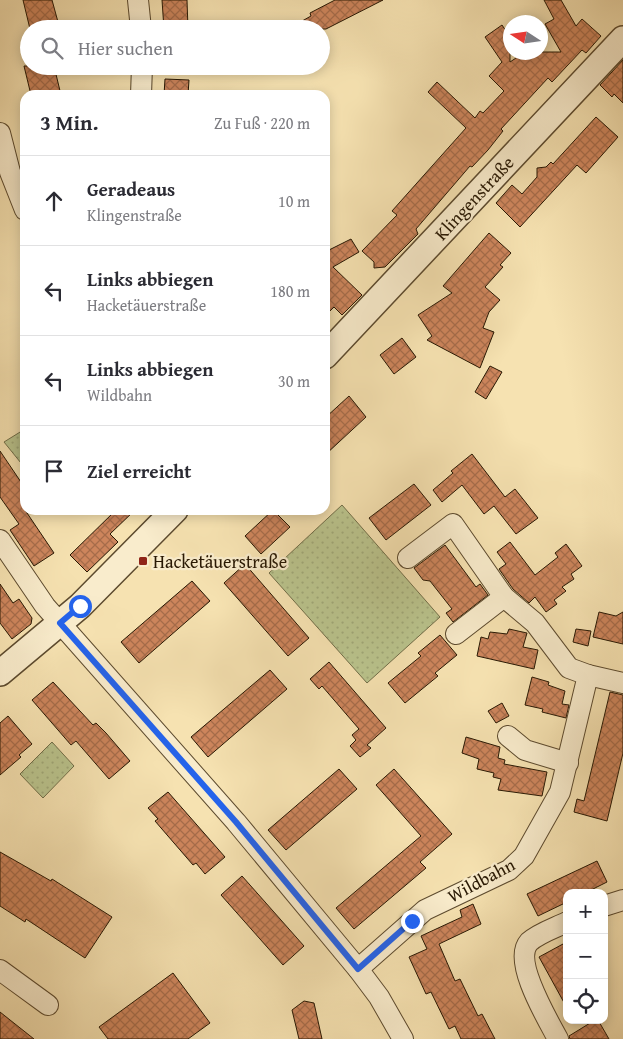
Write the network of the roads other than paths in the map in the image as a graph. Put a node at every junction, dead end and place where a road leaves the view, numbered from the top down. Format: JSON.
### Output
{"nodes":[{"id":1,"x":138,"y":0,"type":"edge"},
{"id":2,"x":140,"y":20,"type":"edge"},
{"id":3,"x":623,"y":39,"type":"edge"},
{"id":4,"x":142,"y":75,"type":"edge"},
{"id":5,"x":141,"y":90,"type":"edge"},
{"id":6,"x":0,"y":133,"type":"edge"},
{"id":7,"x":20,"y":197,"type":"edge"},
{"id":8,"x":330,"y":351,"type":"edge"},
{"id":9,"x":170,"y":515,"type":"edge"},
{"id":10,"x":0,"y":540,"type":"edge"},
{"id":11,"x":408,"y":558,"type":"dead end"},
{"id":12,"x":504,"y":597,"type":"junction"},
{"id":13,"x":60,"y":623,"type":"junction"},
{"id":14,"x":456,"y":634,"type":"dead end"},
{"id":15,"x":0,"y":673,"type":"edge"},
{"id":16,"x":588,"y":675,"type":"junction"},
{"id":17,"x":623,"y":683,"type":"edge"},
{"id":18,"x":508,"y":736,"type":"dead end"},
{"id":19,"x":568,"y":763,"type":"junction"},
{"id":20,"x":623,"y":900,"type":"edge"},
{"id":21,"x":608,"y":905,"type":"edge"},
{"id":22,"x":563,"y":924,"type":"edge"},
{"id":23,"x":358,"y":969,"type":"junction"},
{"id":24,"x":0,"y":970,"type":"edge"},
{"id":25,"x":48,"y":1005,"type":"dead end"},
{"id":26,"x":403,"y":1039,"type":"edge"},
{"id":27,"x":558,"y":1039,"type":"edge"}],
"edges":[{"from":1,"to":2,"type":"street"},
{"from":3,"to":8,"type":"street","name":"Klingenstraße"},
{"from":4,"to":5,"type":"street"},
{"from":6,"to":7,"type":"street"},
{"from":9,"to":13,"type":"street"},
{"from":10,"to":13,"type":"street"},
{"from":11,"to":12,"type":"street"},
{"from":12,"to":14,"type":"street"},
{"from":12,"to":16,"type":"street"},
{"from":13,"to":15,"type":"street"},
{"from":13,"to":23,"type":"street"},
{"from":16,"to":17,"type":"street"},
{"from":16,"to":19,"type":"street","name":"Wildbahn"},
{"from":18,"to":19,"type":"street"},
{"from":19,"to":23,"type":"street","name":"Wildbahn"},
{"from":20,"to":21,"type":"street"},
{"from":22,"to":27,"type":"street"},
{"from":23,"to":26,"type":"street"},
{"from":24,"to":25,"type":"street"}]}
